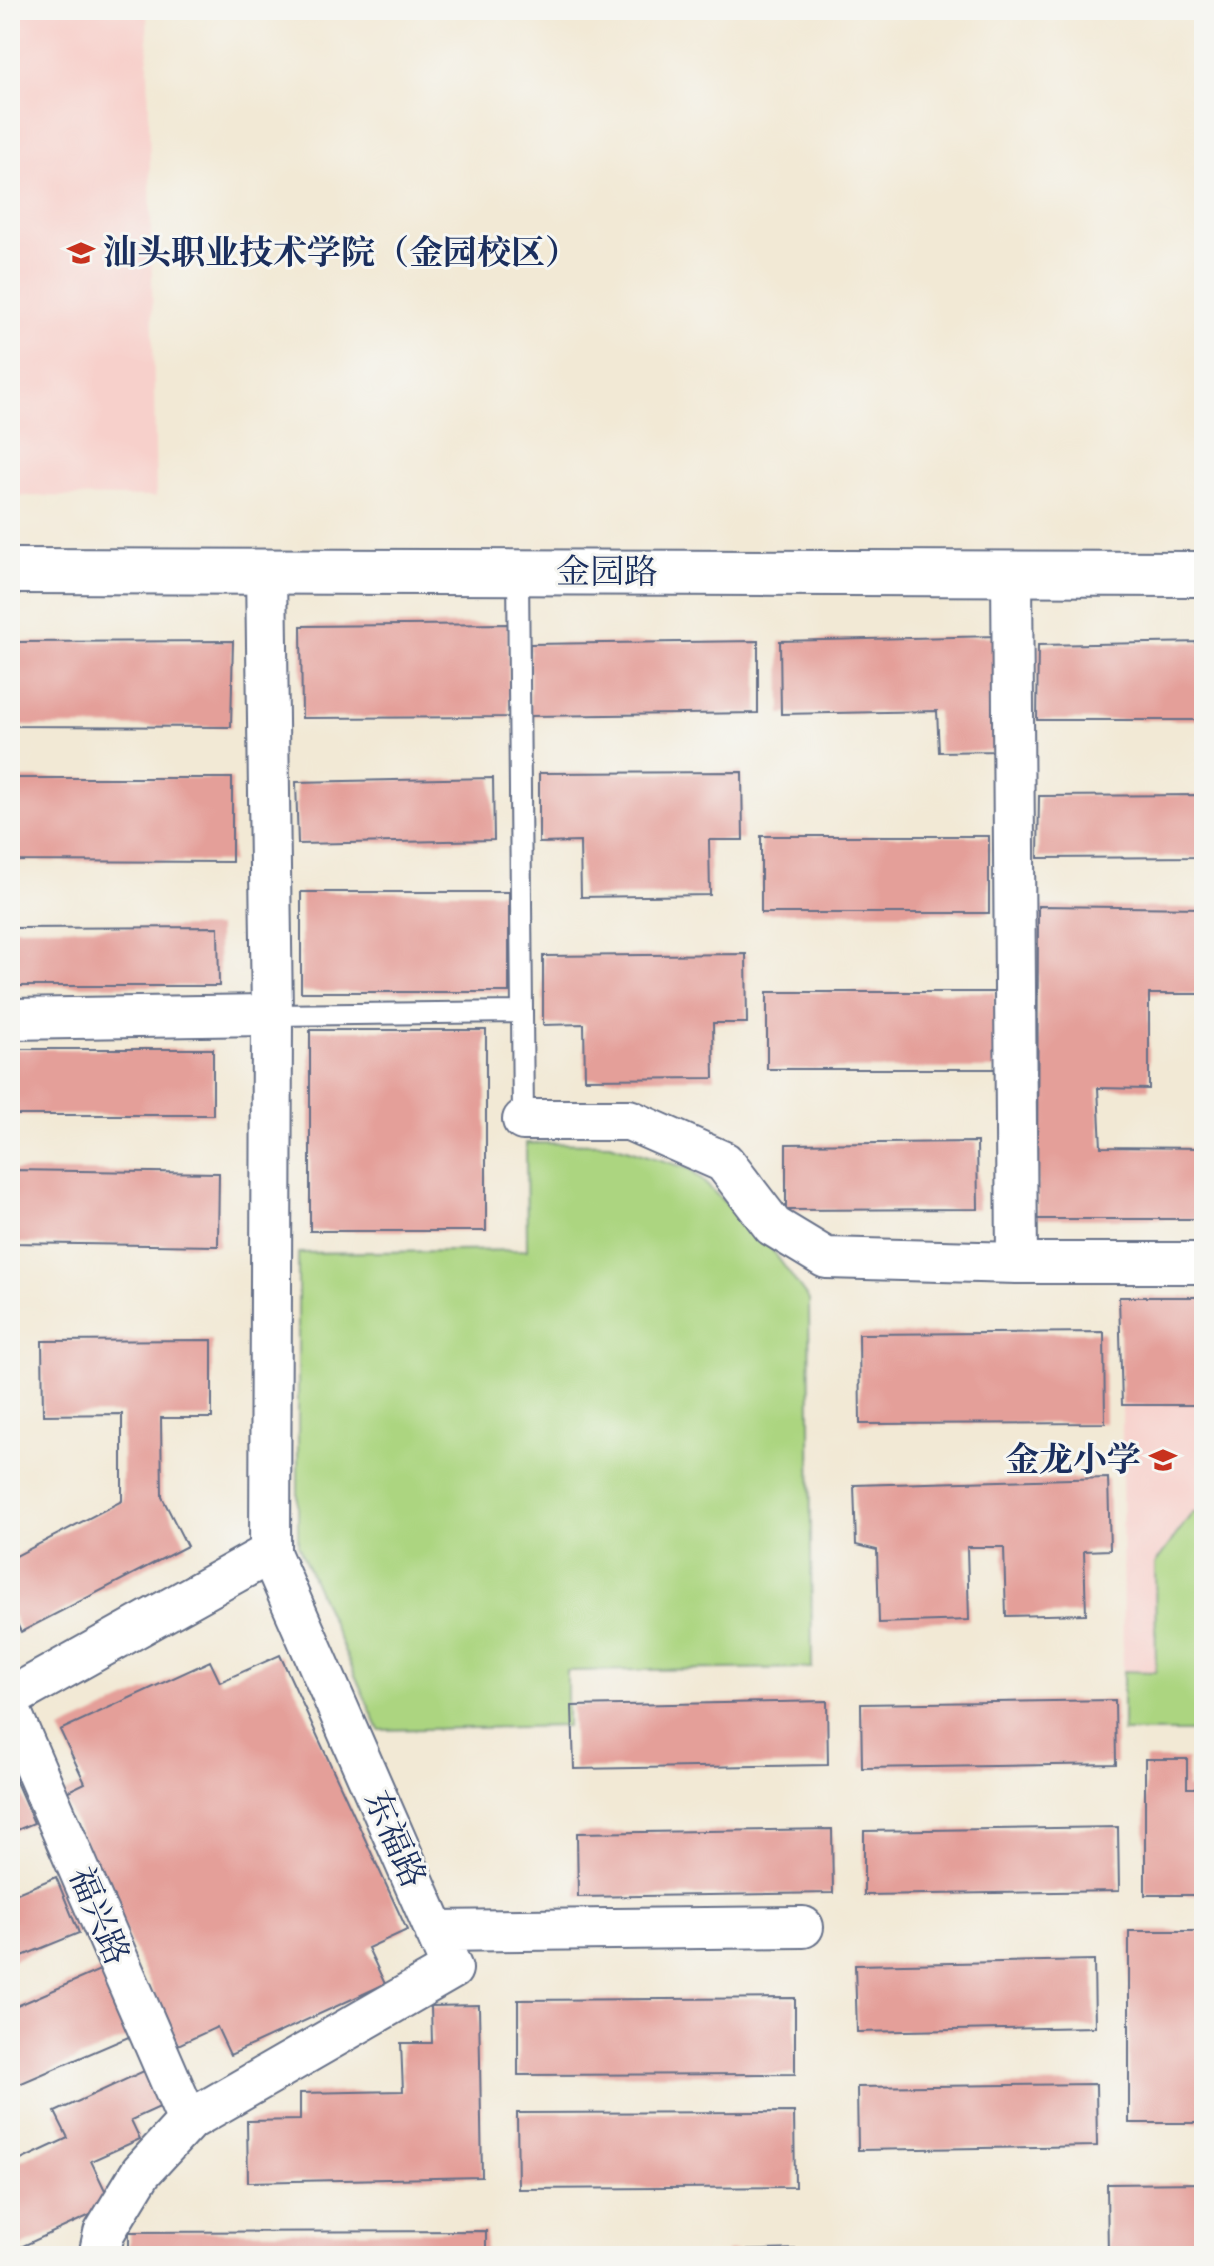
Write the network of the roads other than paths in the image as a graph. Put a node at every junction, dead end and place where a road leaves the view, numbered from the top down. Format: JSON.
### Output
{"nodes":[{"id":1,"x":10,"y":571,"type":"edge"},
{"id":2,"x":266,"y":571,"type":"junction"},
{"id":3,"x":518,"y":572,"type":"junction"},
{"id":4,"x":1012,"y":573,"type":"junction"},
{"id":5,"x":1204,"y":574,"type":"edge"},
{"id":6,"x":522,"y":1012,"type":"junction"},
{"id":7,"x":272,"y":1015,"type":"junction"},
{"id":8,"x":10,"y":1019,"type":"edge"},
{"id":9,"x":523,"y":1120,"type":"joint"},
{"id":10,"x":1017,"y":1263,"type":"junction"},
{"id":11,"x":1204,"y":1263,"type":"edge"},
{"id":12,"x":270,"y":1553,"type":"junction"},
{"id":13,"x":10,"y":1698,"type":"edge"},
{"id":14,"x":10,"y":1710,"type":"edge"},
{"id":15,"x":803,"y":1927,"type":"dead end"},
{"id":16,"x":435,"y":1931,"type":"junction"},
{"id":17,"x":188,"y":2121,"type":"junction"},
{"id":18,"x":99,"y":2256,"type":"edge"}],
"edges":[{"from":1,"to":2,"type":"street","name":"金园路"},
{"from":2,"to":3,"type":"street","name":"金园路"},
{"from":2,"to":7,"type":"street"},
{"from":3,"to":4,"type":"street","name":"金园路"},
{"from":3,"to":6,"type":"lane"},
{"from":4,"to":5,"type":"street","name":"金园路"},
{"from":4,"to":10,"type":"street"},
{"from":6,"to":7,"type":"lane"},
{"from":6,"to":9,"type":"lane"},
{"from":7,"to":8,"type":"street"},
{"from":7,"to":12,"type":"street"},
{"from":9,"to":10,"type":"street"},
{"from":10,"to":11,"type":"street"},
{"from":12,"to":13,"type":"street"},
{"from":12,"to":16,"type":"street","name":"东福路"},
{"from":14,"to":17,"type":"street","name":"福兴路"},
{"from":15,"to":16,"type":"street"},
{"from":16,"to":17,"type":"street","name":"东福路"},
{"from":17,"to":18,"type":"street","name":"东福路"}]}
